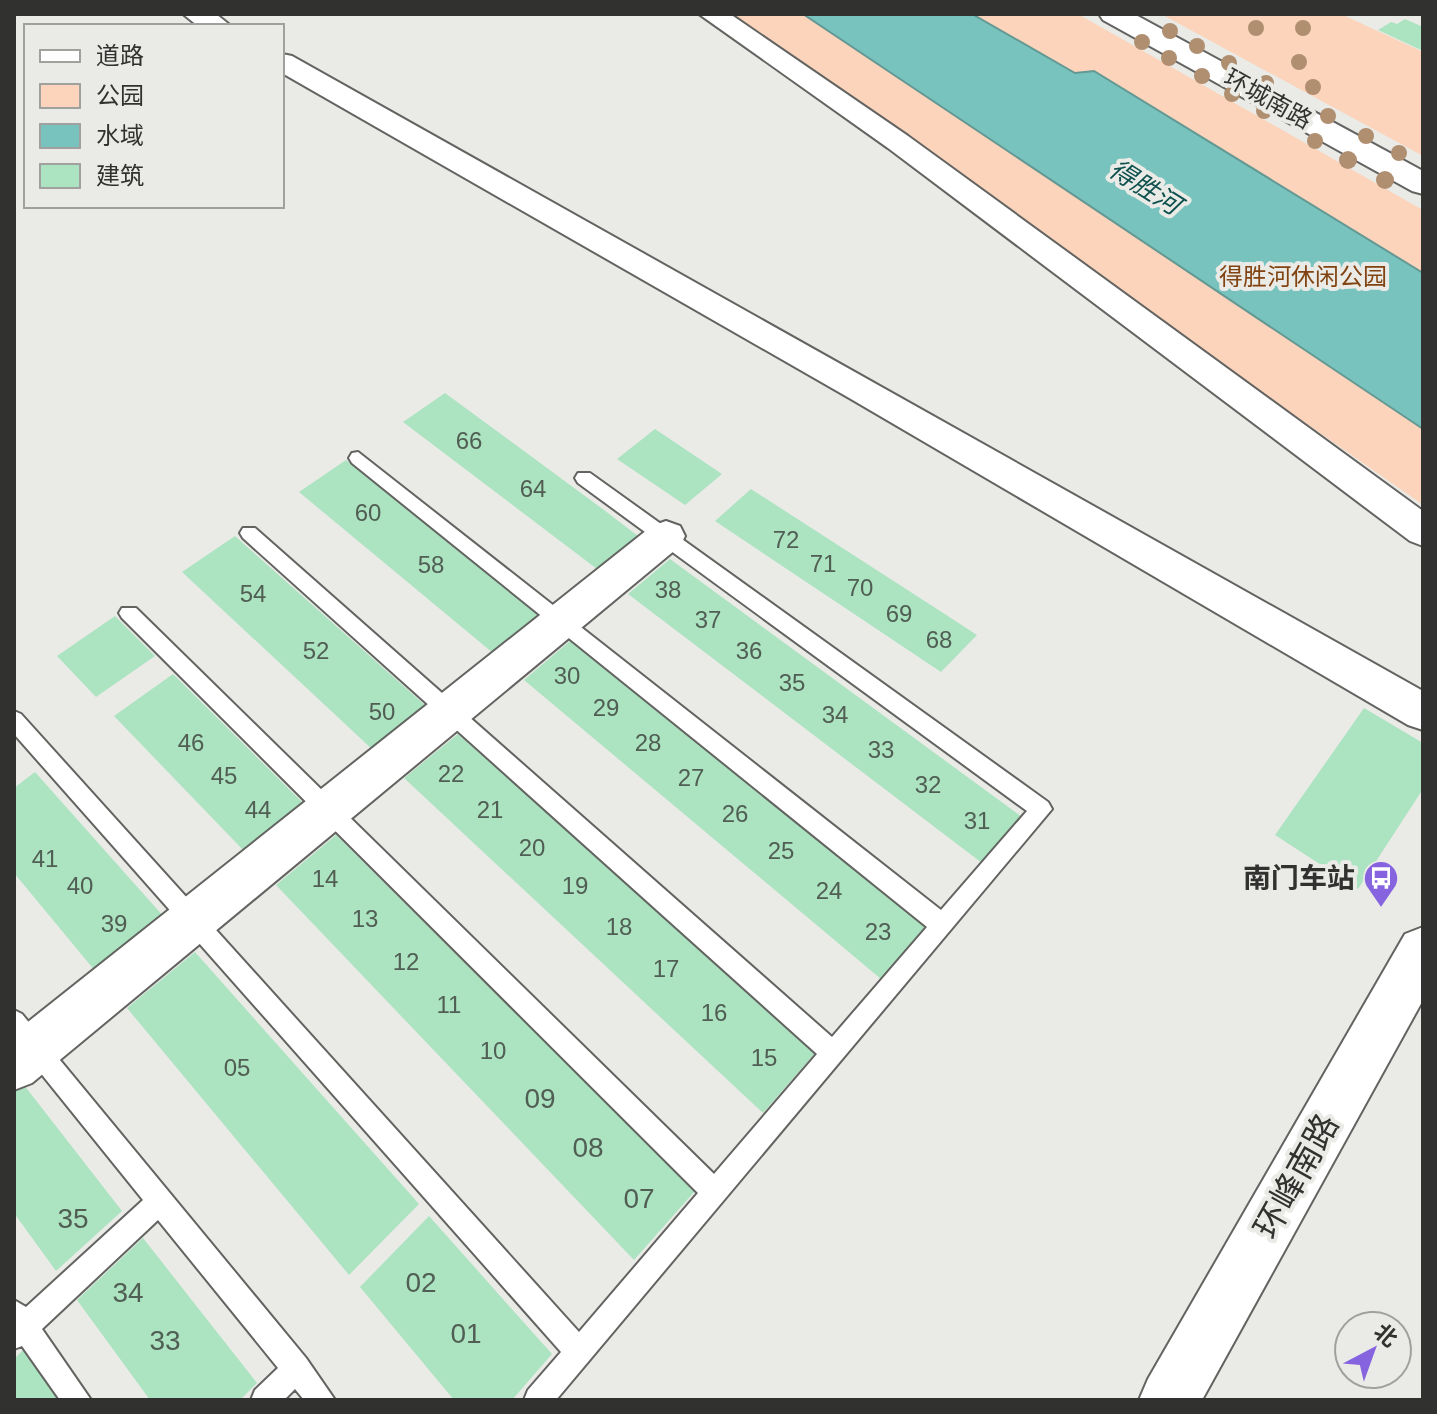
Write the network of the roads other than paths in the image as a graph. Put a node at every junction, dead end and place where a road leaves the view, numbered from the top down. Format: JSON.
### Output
{"nodes":[{"id":1,"x":196,"y":14,"type":"edge"},
{"id":2,"x":712,"y":14,"type":"edge"},
{"id":3,"x":1113,"y":14,"type":"edge"},
{"id":4,"x":214,"y":24,"type":"edge"},
{"id":5,"x":284,"y":63,"type":"edge"},
{"id":6,"x":1423,"y":184,"type":"edge"},
{"id":7,"x":358,"y":458,"type":"dead end"},
{"id":8,"x":584,"y":478,"type":"dead end"},
{"id":9,"x":1423,"y":531,"type":"edge"},
{"id":10,"x":249,"y":533,"type":"dead end"},
{"id":11,"x":666,"y":536,"type":"junction"},
{"id":12,"x":129,"y":613,"type":"dead end"},
{"id":13,"x":561,"y":621,"type":"junction"},
{"id":14,"x":449,"y":712,"type":"junction"},
{"id":15,"x":1423,"y":712,"type":"edge"},
{"id":16,"x":14,"y":720,"type":"edge"},
{"id":17,"x":329,"y":809,"type":"junction"},
{"id":18,"x":193,"y":920,"type":"junction"},
{"id":19,"x":942,"y":925,"type":"junction"},
{"id":20,"x":1423,"y":951,"type":"edge"},
{"id":21,"x":21,"y":1045,"type":"edge"},
{"id":22,"x":833,"y":1053,"type":"junction"},
{"id":23,"x":715,"y":1192,"type":"junction"},
{"id":24,"x":158,"y":1203,"type":"junction"},
{"id":25,"x":17,"y":1325,"type":"edge"},
{"id":26,"x":579,"y":1352,"type":"junction"},
{"id":27,"x":296,"y":1368,"type":"junction"},
{"id":28,"x":77,"y":1400,"type":"edge"},
{"id":29,"x":265,"y":1400,"type":"edge"},
{"id":30,"x":321,"y":1400,"type":"edge"},
{"id":31,"x":538,"y":1400,"type":"edge"},
{"id":32,"x":1169,"y":1400,"type":"edge"}],
"edges":[{"from":1,"to":4,"type":"street"},
{"from":2,"to":9,"type":"street"},
{"from":3,"to":6,"type":"main road","name":"环城南路"},
{"from":5,"to":15,"type":"street"},
{"from":7,"to":13,"type":"lane"},
{"from":8,"to":11,"type":"lane"},
{"from":10,"to":14,"type":"lane"},
{"from":11,"to":13,"type":"street"},
{"from":11,"to":19,"type":"lane"},
{"from":12,"to":17,"type":"lane"},
{"from":13,"to":14,"type":"street"},
{"from":13,"to":19,"type":"lane"},
{"from":14,"to":17,"type":"street"},
{"from":14,"to":22,"type":"lane"},
{"from":16,"to":18,"type":"lane"},
{"from":17,"to":18,"type":"street"},
{"from":17,"to":23,"type":"lane"},
{"from":18,"to":21,"type":"street"},
{"from":18,"to":26,"type":"lane"},
{"from":19,"to":22,"type":"lane"},
{"from":20,"to":32,"type":"main road","name":"环峰南路"},
{"from":21,"to":24,"type":"lane"},
{"from":22,"to":23,"type":"lane"},
{"from":23,"to":26,"type":"lane"},
{"from":24,"to":25,"type":"lane"},
{"from":24,"to":27,"type":"lane"},
{"from":25,"to":28,"type":"lane"},
{"from":26,"to":31,"type":"lane"},
{"from":27,"to":29,"type":"lane"},
{"from":27,"to":30,"type":"lane"}]}
